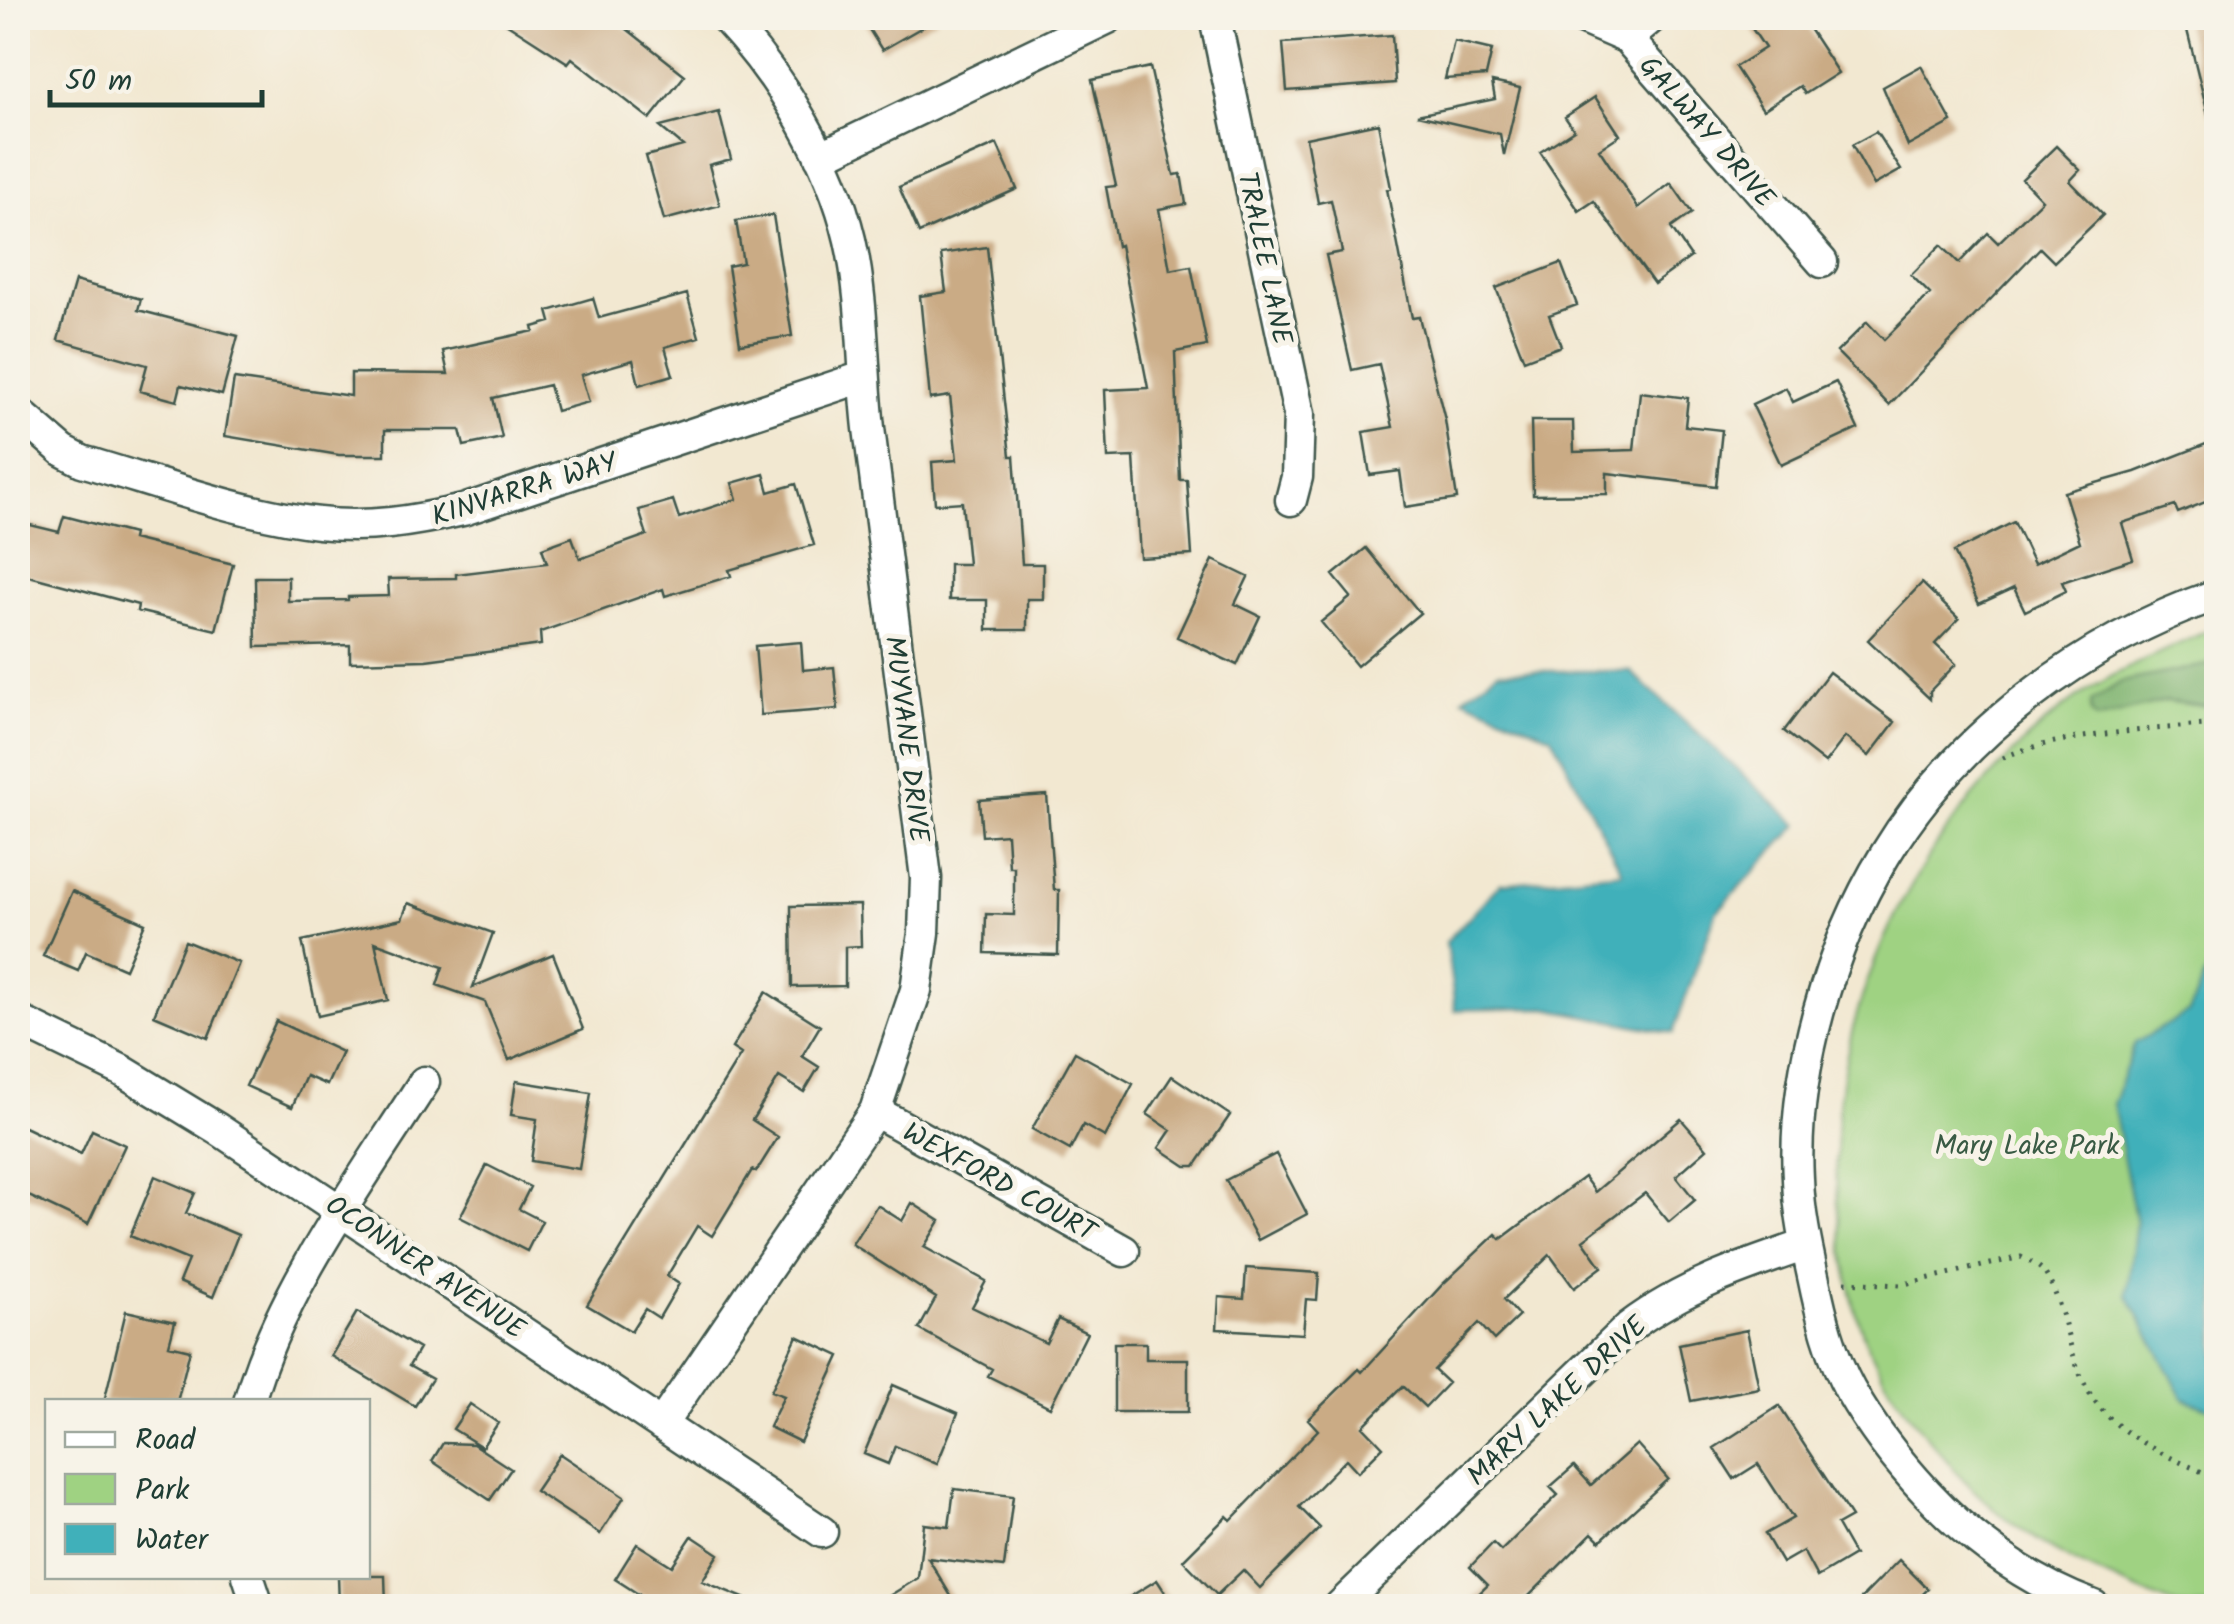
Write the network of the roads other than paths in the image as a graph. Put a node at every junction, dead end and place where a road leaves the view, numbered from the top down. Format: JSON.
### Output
{"nodes":[{"id":1,"x":726,"y":18,"type":"edge"},
{"id":2,"x":1108,"y":18,"type":"edge"},
{"id":3,"x":1215,"y":18,"type":"edge"},
{"id":4,"x":1582,"y":18,"type":"edge"},
{"id":5,"x":1651,"y":18,"type":"edge"},
{"id":6,"x":1627,"y":38,"type":"junction"},
{"id":7,"x":820,"y":158,"type":"junction"},
{"id":8,"x":1822,"y":262,"type":"dead end"},
{"id":9,"x":863,"y":376,"type":"junction"},
{"id":10,"x":18,"y":412,"type":"edge"},
{"id":11,"x":1291,"y":500,"type":"dead end"},
{"id":12,"x":2216,"y":594,"type":"edge"},
{"id":13,"x":18,"y":1020,"type":"edge"},
{"id":14,"x":424,"y":1082,"type":"dead end"},
{"id":15,"x":874,"y":1111,"type":"junction"},
{"id":16,"x":342,"y":1209,"type":"junction"},
{"id":17,"x":1806,"y":1245,"type":"junction"},
{"id":18,"x":1124,"y":1251,"type":"dead end"},
{"id":19,"x":250,"y":1399,"type":"edge"},
{"id":20,"x":661,"y":1424,"type":"junction"},
{"id":21,"x":822,"y":1532,"type":"dead end"},
{"id":22,"x":249,"y":1579,"type":"edge"},
{"id":23,"x":258,"y":1606,"type":"edge"},
{"id":24,"x":1340,"y":1606,"type":"edge"},
{"id":25,"x":2094,"y":1606,"type":"edge"}],
"edges":[{"from":1,"to":7,"type":"street","name":"MUYVANE DRIVE"},
{"from":2,"to":7,"type":"street"},
{"from":3,"to":11,"type":"street","name":"TRALEE LANE"},
{"from":4,"to":6,"type":"street","name":"GALWAY DRIVE"},
{"from":5,"to":6,"type":"street"},
{"from":6,"to":8,"type":"street","name":"GALWAY DRIVE"},
{"from":7,"to":9,"type":"street","name":"MUYVANE DRIVE"},
{"from":9,"to":10,"type":"street","name":"KINVARRA WAY"},
{"from":9,"to":15,"type":"street","name":"MUYVANE DRIVE"},
{"from":12,"to":17,"type":"street"},
{"from":13,"to":16,"type":"street","name":"OCONNER AVENUE"},
{"from":14,"to":16,"type":"street"},
{"from":15,"to":18,"type":"street","name":"WEXFORD COURT"},
{"from":15,"to":20,"type":"street","name":"MUYVANE DRIVE"},
{"from":16,"to":19,"type":"street"},
{"from":16,"to":20,"type":"street","name":"OCONNER AVENUE"},
{"from":17,"to":24,"type":"street","name":"MARY LAKE DRIVE"},
{"from":17,"to":25,"type":"street"},
{"from":20,"to":21,"type":"street","name":"OCONNER AVENUE"},
{"from":22,"to":23,"type":"street"}]}
